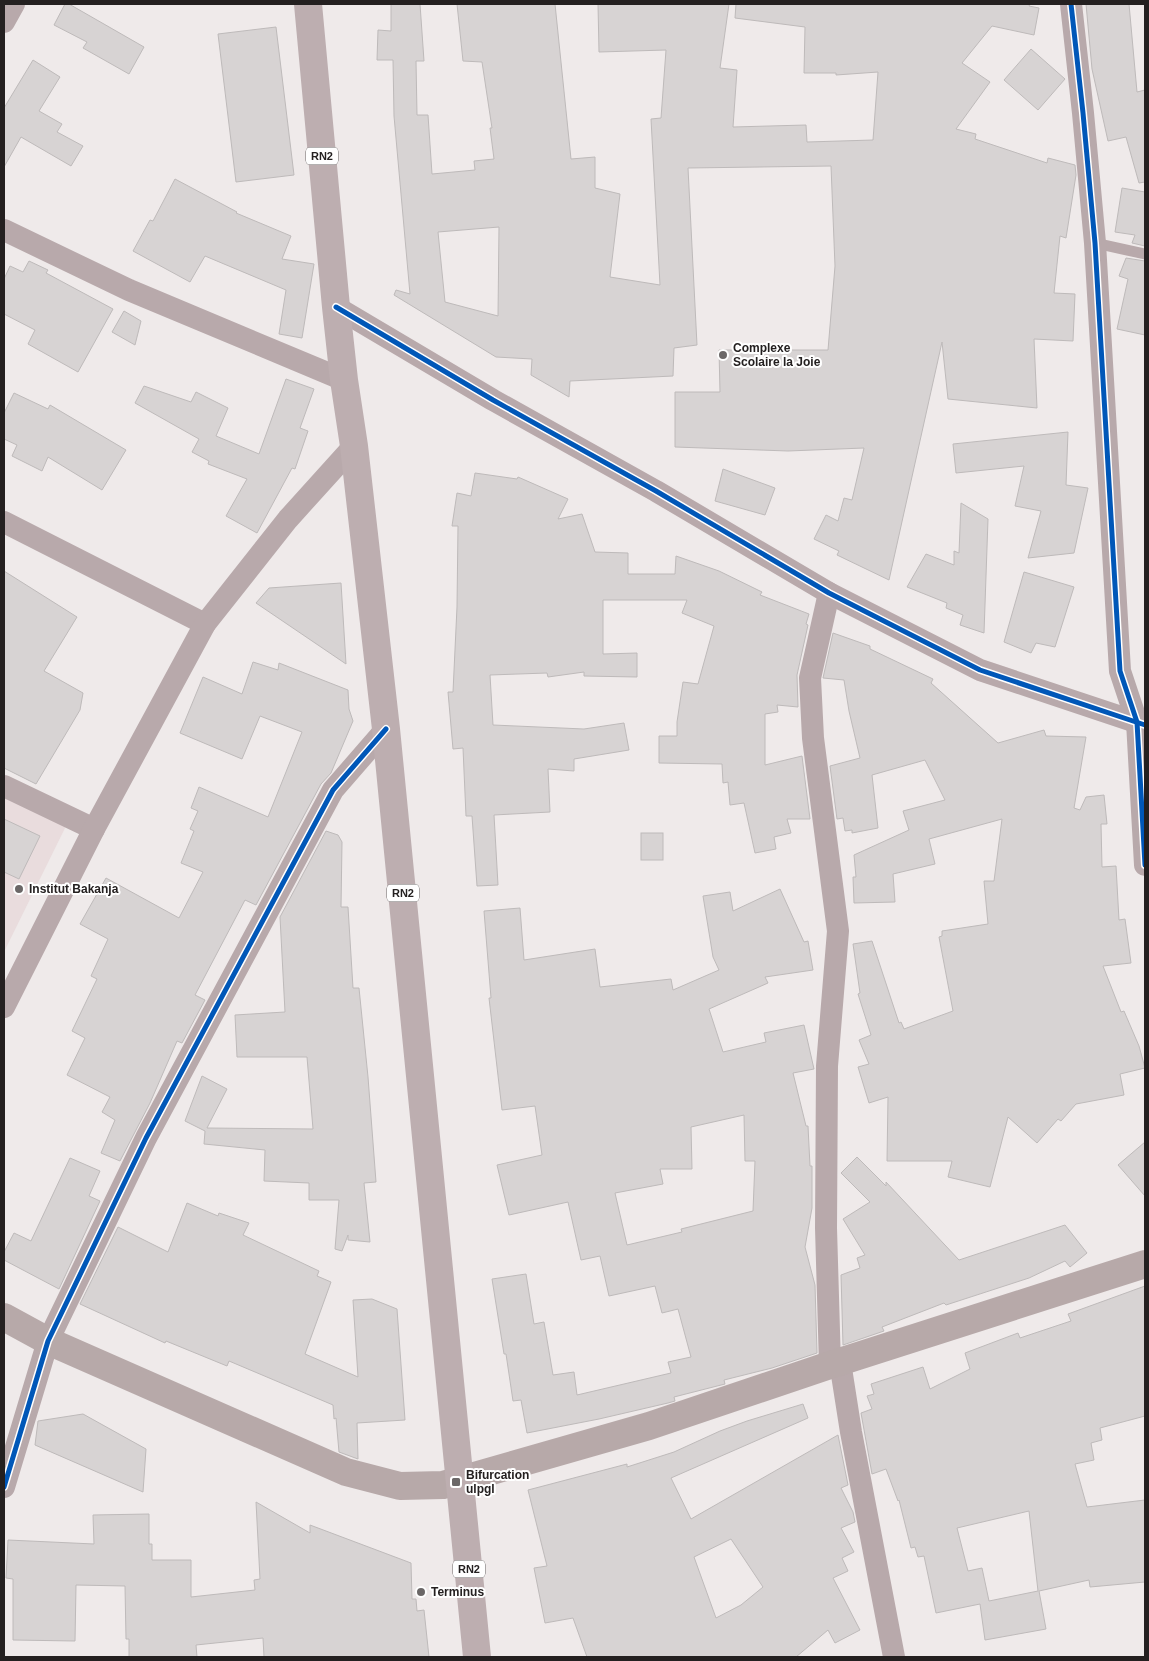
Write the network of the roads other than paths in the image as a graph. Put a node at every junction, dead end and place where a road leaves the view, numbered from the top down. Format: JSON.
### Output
{"nodes":[{"id":1,"x":14,"y":4,"type":"edge"},
{"id":2,"x":308,"y":4,"type":"edge"},
{"id":3,"x":1071,"y":4,"type":"edge"},
{"id":4,"x":4,"y":22,"type":"edge"},
{"id":5,"x":4,"y":230,"type":"edge"},
{"id":6,"x":1095,"y":243,"type":"junction"},
{"id":7,"x":1145,"y":254,"type":"edge"},
{"id":8,"x":336,"y":307,"type":"junction"},
{"id":9,"x":344,"y":380,"type":"junction"},
{"id":10,"x":354,"y":446,"type":"junction"},
{"id":11,"x":4,"y":522,"type":"edge"},
{"id":12,"x":829,"y":593,"type":"junction"},
{"id":13,"x":206,"y":624,"type":"junction"},
{"id":14,"x":1141,"y":724,"type":"edge"},
{"id":15,"x":386,"y":729,"type":"junction"},
{"id":16,"x":4,"y":786,"type":"edge"},
{"id":17,"x":94,"y":829,"type":"junction"},
{"id":18,"x":1145,"y":865,"type":"edge"},
{"id":19,"x":4,"y":1007,"type":"edge"},
{"id":20,"x":1145,"y":1264,"type":"edge"},
{"id":21,"x":4,"y":1317,"type":"edge"},
{"id":22,"x":48,"y":1341,"type":"junction"},
{"id":23,"x":835,"y":1364,"type":"junction"},
{"id":24,"x":460,"y":1480,"type":"junction"},
{"id":25,"x":4,"y":1487,"type":"edge"},
{"id":26,"x":477,"y":1657,"type":"edge"},
{"id":27,"x":894,"y":1657,"type":"edge"}],
"edges":[{"from":1,"to":4,"type":"street"},
{"from":2,"to":8,"type":"highway","number":"RN2"},
{"from":3,"to":6,"type":"street"},
{"from":5,"to":9,"type":"street"},
{"from":6,"to":7,"type":"lane"},
{"from":6,"to":14,"type":"street"},
{"from":8,"to":9,"type":"highway","number":"RN2"},
{"from":8,"to":12,"type":"street"},
{"from":9,"to":10,"type":"highway","number":"RN2"},
{"from":10,"to":13,"type":"street"},
{"from":10,"to":15,"type":"highway","number":"RN2"},
{"from":11,"to":13,"type":"street"},
{"from":12,"to":14,"type":"street"},
{"from":12,"to":23,"type":"street"},
{"from":13,"to":17,"type":"street"},
{"from":14,"to":18,"type":"street"},
{"from":15,"to":22,"type":"street"},
{"from":15,"to":24,"type":"highway","number":"RN2"},
{"from":16,"to":17,"type":"street"},
{"from":17,"to":19,"type":"street"},
{"from":20,"to":23,"type":"street"},
{"from":21,"to":22,"type":"street"},
{"from":22,"to":24,"type":"street"},
{"from":22,"to":25,"type":"street"},
{"from":23,"to":24,"type":"street"},
{"from":23,"to":27,"type":"street"},
{"from":24,"to":26,"type":"highway","number":"RN2"}]}
